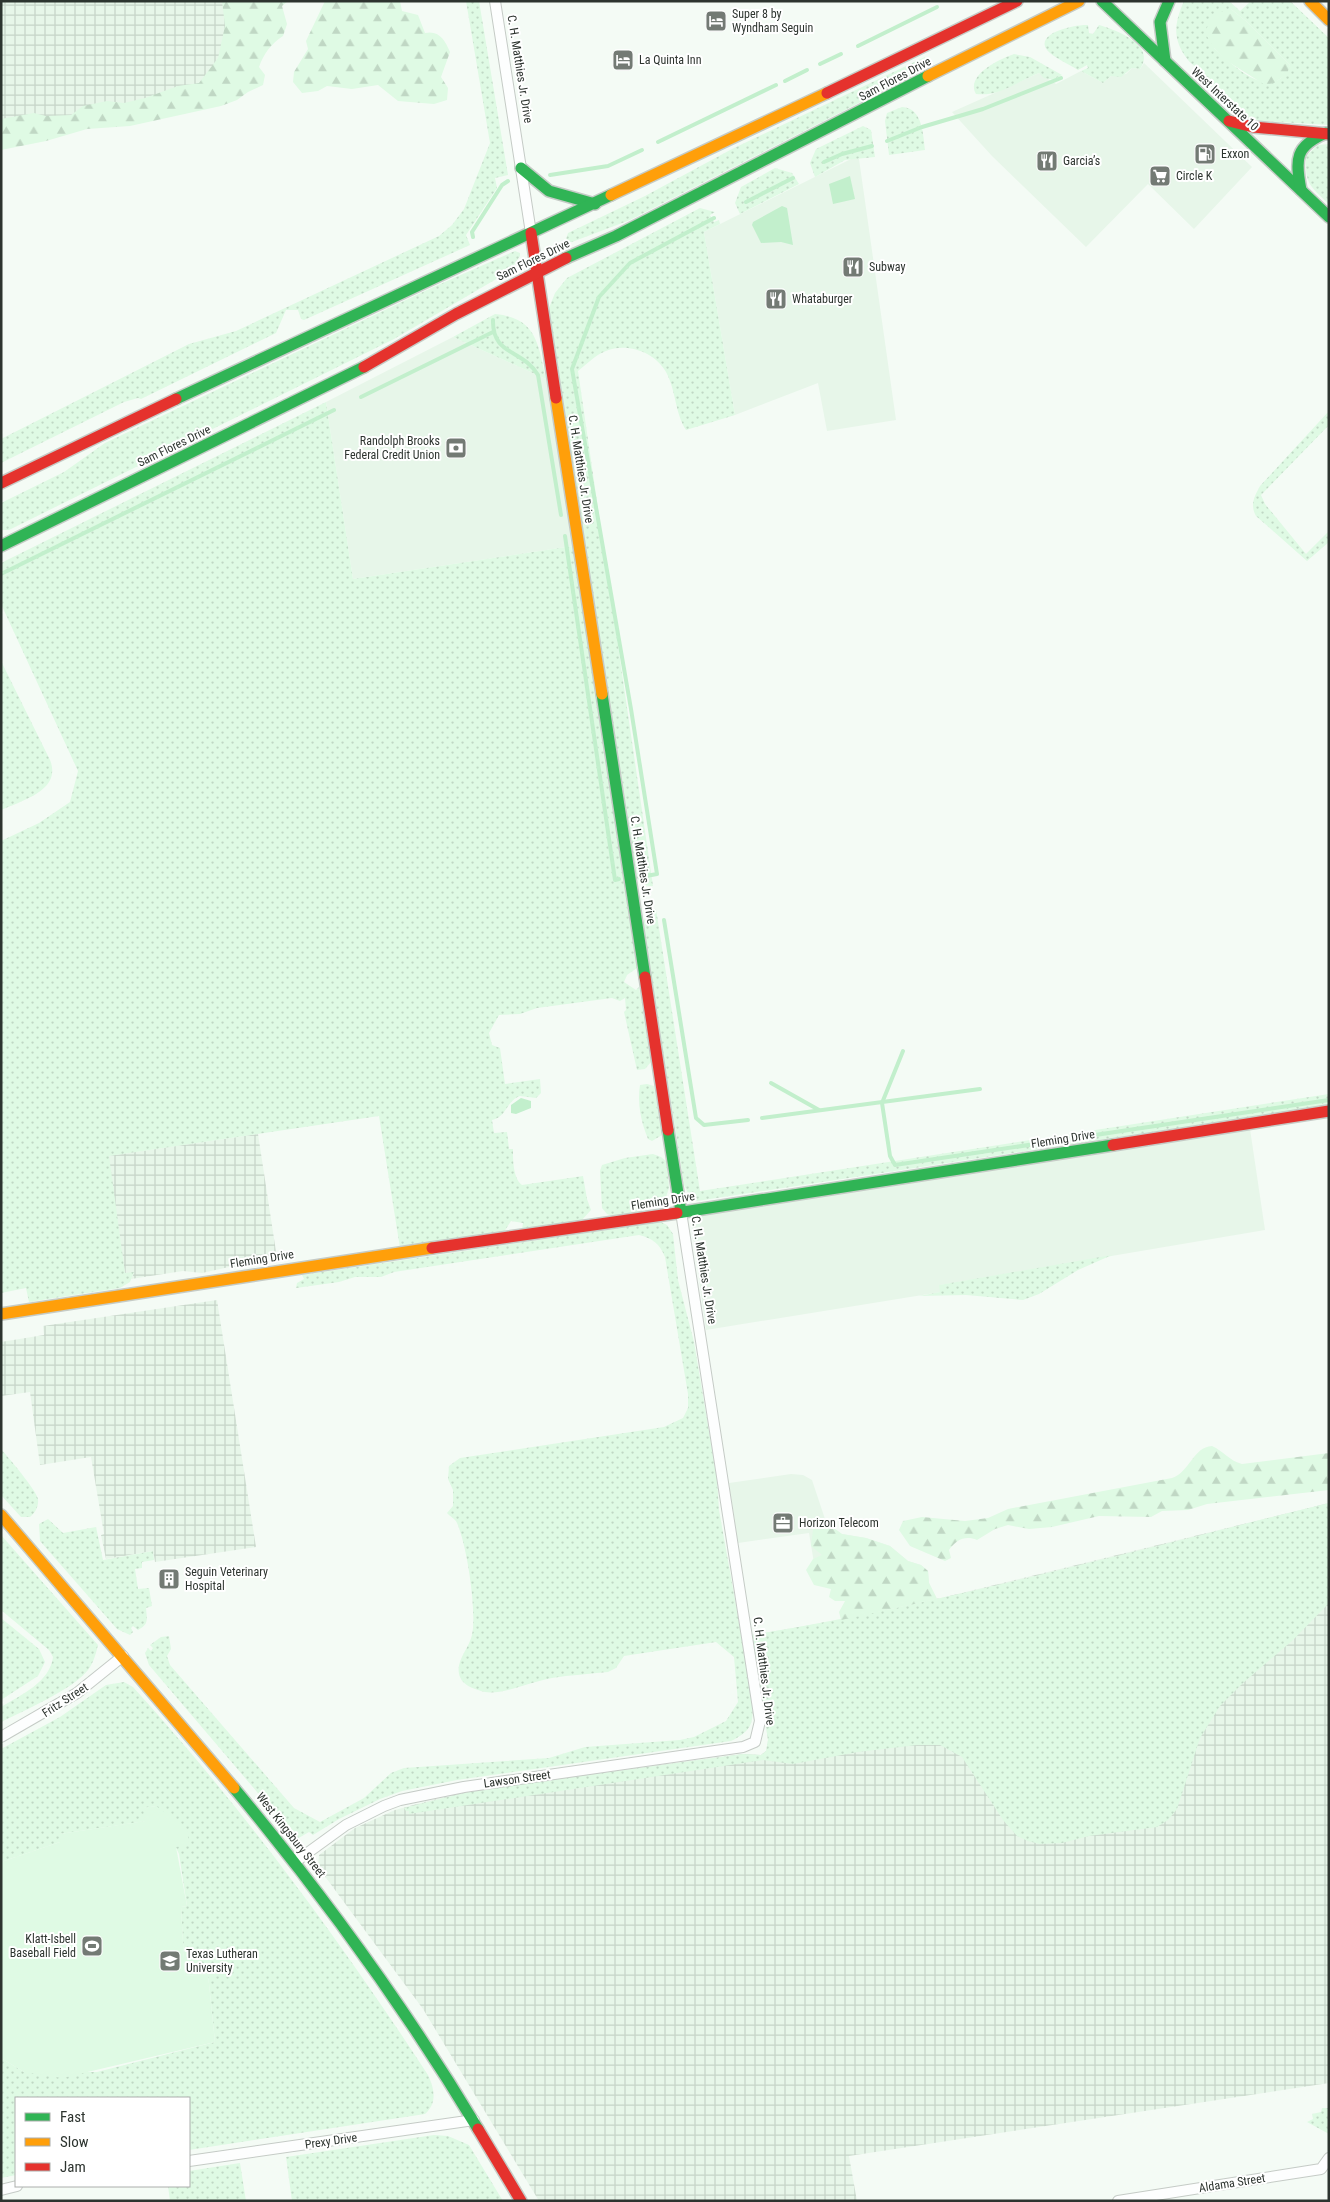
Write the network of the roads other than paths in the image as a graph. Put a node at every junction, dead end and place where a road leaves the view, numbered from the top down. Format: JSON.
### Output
{"nodes":[{"id":1,"x":495,"y":1,"type":"edge"},
{"id":2,"x":1079,"y":1,"type":"edge"},
{"id":3,"x":1102,"y":1,"type":"edge"},
{"id":4,"x":1169,"y":1,"type":"edge"},
{"id":5,"x":1310,"y":1,"type":"edge"},
{"id":6,"x":1016,"y":2,"type":"edge"},
{"id":7,"x":1329,"y":20,"type":"edge"},
{"id":8,"x":1165,"y":61,"type":"junction"},
{"id":9,"x":1229,"y":121,"type":"junction"},
{"id":10,"x":1328,"y":134,"type":"edge"},
{"id":11,"x":521,"y":168,"type":"junction"},
{"id":12,"x":1301,"y":190,"type":"junction"},
{"id":13,"x":594,"y":204,"type":"junction"},
{"id":14,"x":1329,"y":217,"type":"edge"},
{"id":15,"x":531,"y":233,"type":"junction"},
{"id":16,"x":537,"y":273,"type":"junction"},
{"id":17,"x":1,"y":483,"type":"edge"},
{"id":18,"x":1,"y":546,"type":"edge"},
{"id":19,"x":1329,"y":1112,"type":"edge"},
{"id":20,"x":681,"y":1212,"type":"junction"},
{"id":21,"x":1,"y":1314,"type":"edge"},
{"id":22,"x":1,"y":1515,"type":"edge"},
{"id":23,"x":123,"y":1656,"type":"junction"},
{"id":24,"x":1,"y":1737,"type":"edge"},
{"id":25,"x":755,"y":1742,"type":"joint"},
{"id":26,"x":295,"y":1862,"type":"junction"},
{"id":27,"x":474,"y":2120,"type":"junction"},
{"id":28,"x":1329,"y":2158,"type":"edge"},
{"id":29,"x":190,"y":2161,"type":"edge"},
{"id":30,"x":15,"y":2187,"type":"edge"},
{"id":31,"x":1,"y":2190,"type":"edge"},
{"id":32,"x":520,"y":2201,"type":"edge"},
{"id":33,"x":1118,"y":2201,"type":"edge"}],
"edges":[{"from":1,"to":11,"type":"street","name":"C. H. Matthies Jr. Drive"},
{"from":2,"to":16,"type":"main road","name":"Sam Flores Drive"},
{"from":3,"to":8,"type":"main road","name":"West Interstate 10"},
{"from":4,"to":8,"type":"main road"},
{"from":5,"to":7,"type":"main road"},
{"from":6,"to":13,"type":"main road","name":"Sam Flores Drive"},
{"from":8,"to":9,"type":"main road","name":"West Interstate 10"},
{"from":9,"to":10,"type":"main road"},
{"from":9,"to":12,"type":"main road","name":"West Interstate 10"},
{"from":10,"to":12,"type":"main road"},
{"from":11,"to":13,"type":"main road"},
{"from":11,"to":15,"type":"street","name":"C. H. Matthies Jr. Drive"},
{"from":12,"to":14,"type":"main road","name":"West Interstate 10"},
{"from":13,"to":15,"type":"main road","name":"Sam Flores Drive"},
{"from":15,"to":16,"type":"main road","name":"C. H. Matthies Jr. Drive"},
{"from":15,"to":17,"type":"main road","name":"Sam Flores Drive"},
{"from":16,"to":18,"type":"main road","name":"Sam Flores Drive"},
{"from":16,"to":20,"type":"main road","name":"C. H. Matthies Jr. Drive"},
{"from":19,"to":20,"type":"main road","name":"Fleming Drive"},
{"from":20,"to":21,"type":"main road","name":"Fleming Drive"},
{"from":20,"to":25,"type":"street","name":"C. H. Matthies Jr. Drive"},
{"from":22,"to":23,"type":"main road","name":"West Kingsbury Street"},
{"from":23,"to":24,"type":"street","name":"Fritz Street"},
{"from":23,"to":26,"type":"main road","name":"West Kingsbury Street"},
{"from":25,"to":26,"type":"street","name":"Lawson Street"},
{"from":26,"to":27,"type":"main road","name":"West Kingsbury Street"},
{"from":27,"to":29,"type":"street","name":"Prexy Drive"},
{"from":27,"to":32,"type":"main road","name":"West Kingsbury Street"},
{"from":28,"to":33,"type":"street","name":"Aldama Street"},
{"from":30,"to":31,"type":"street"}]}
